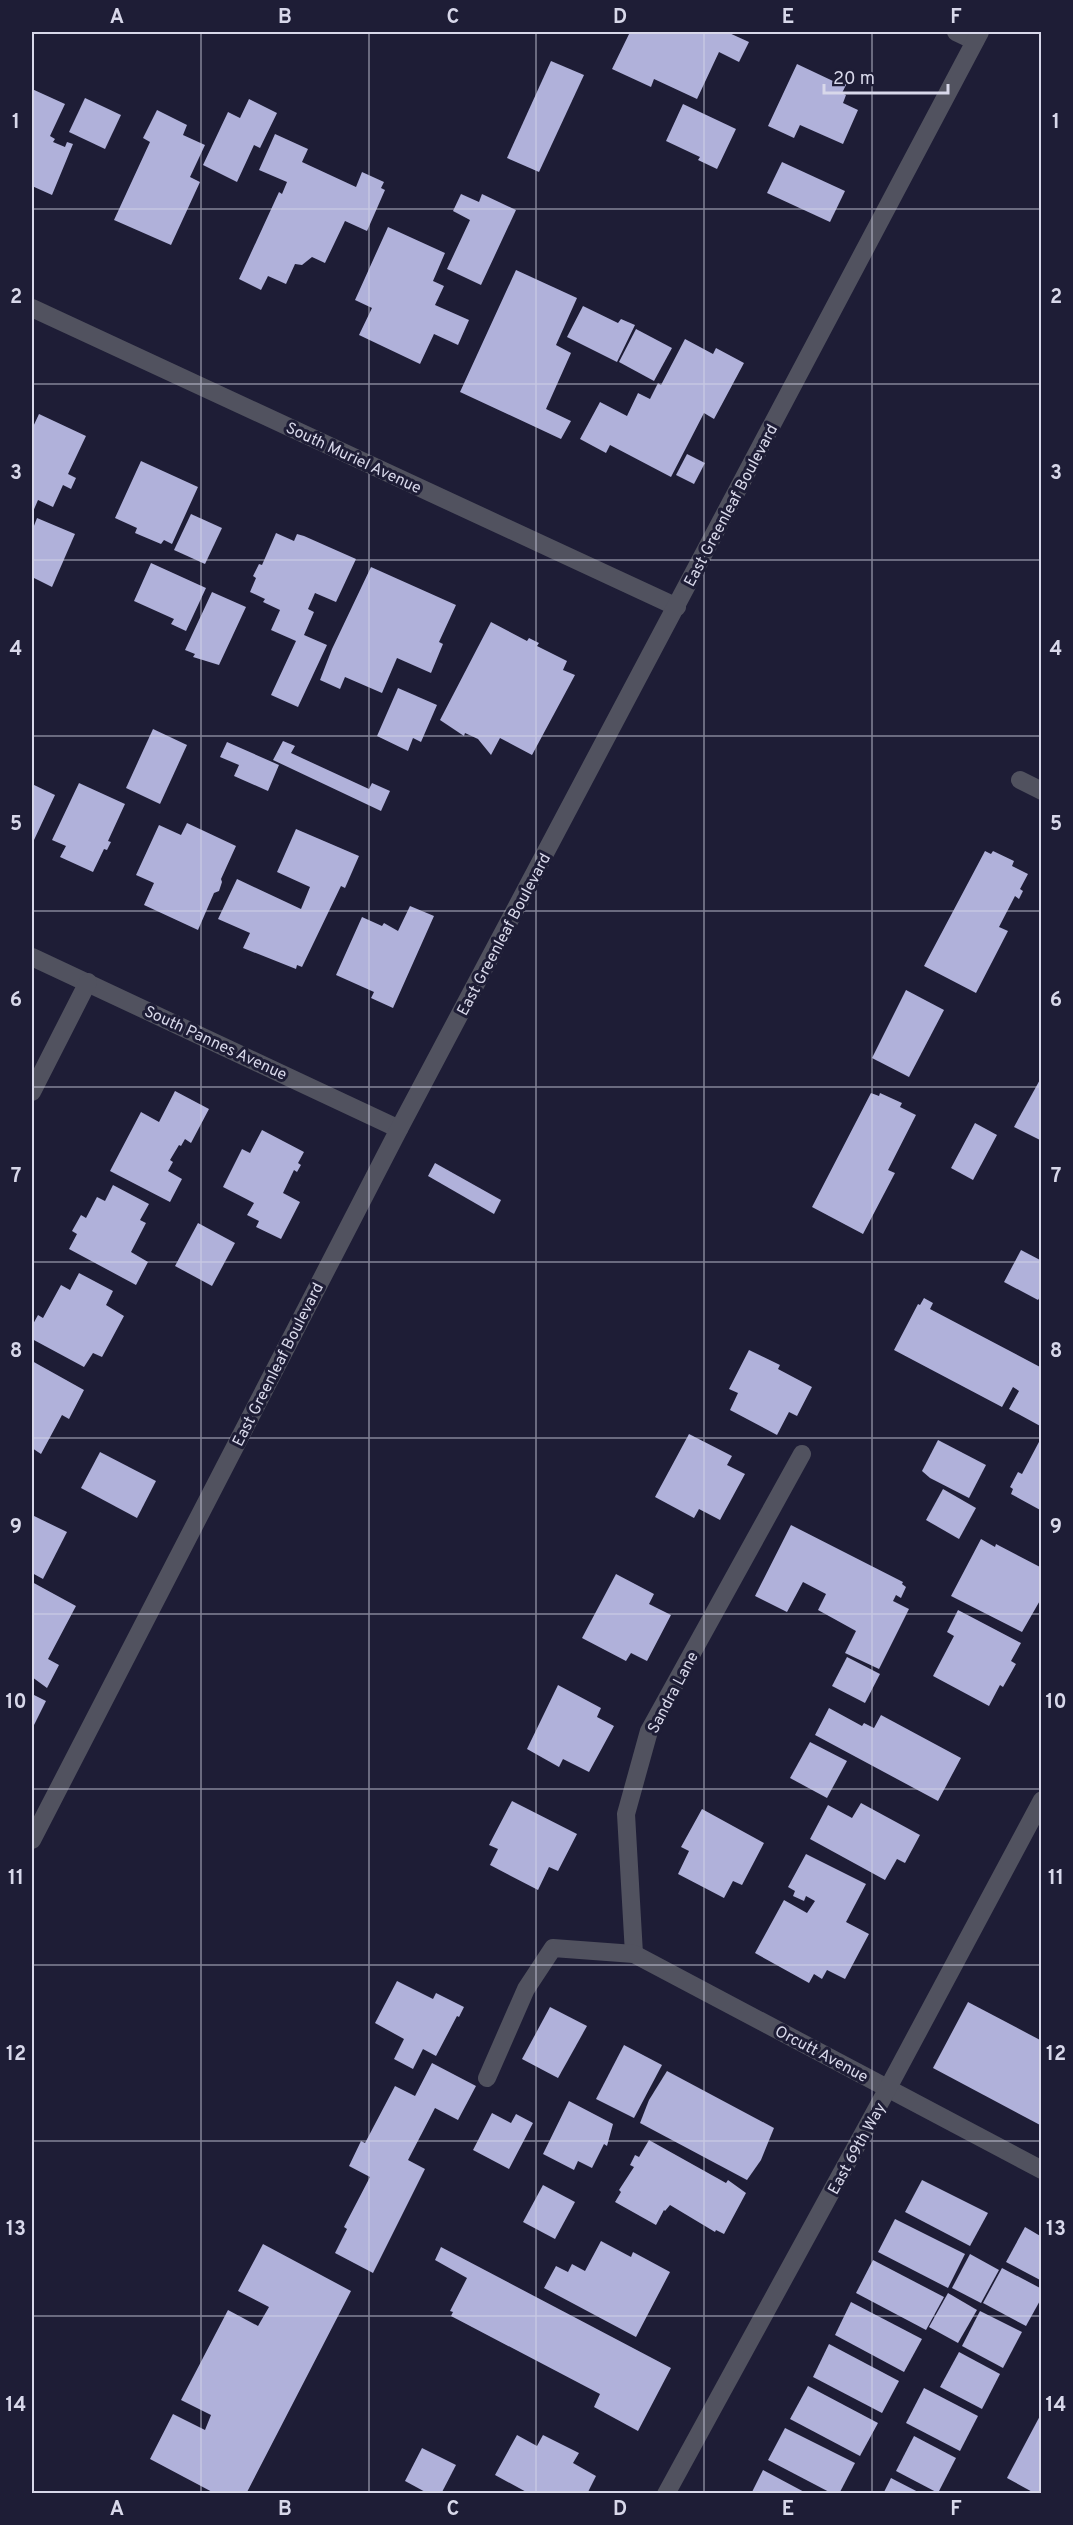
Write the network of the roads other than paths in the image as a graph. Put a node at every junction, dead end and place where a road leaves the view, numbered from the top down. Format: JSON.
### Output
{"nodes":[{"id":1,"x":956,"y":32,"type":"edge"},
{"id":2,"x":978,"y":36,"type":"edge"},
{"id":3,"x":32,"y":308,"type":"edge"},
{"id":4,"x":677,"y":607,"type":"junction"},
{"id":5,"x":1020,"y":780,"type":"dead end"},
{"id":6,"x":1041,"y":790,"type":"edge"},
{"id":7,"x":32,"y":957,"type":"edge"},
{"id":8,"x":88,"y":982,"type":"junction"},
{"id":9,"x":32,"y":1092,"type":"edge"},
{"id":10,"x":399,"y":1129,"type":"junction"},
{"id":11,"x":801,"y":1454,"type":"dead end"},
{"id":12,"x":1041,"y":1800,"type":"edge"},
{"id":13,"x":32,"y":1840,"type":"edge"},
{"id":14,"x":634,"y":1953,"type":"junction"},
{"id":15,"x":487,"y":2078,"type":"dead end"},
{"id":16,"x":888,"y":2088,"type":"junction"},
{"id":17,"x":1041,"y":2170,"type":"edge"},
{"id":18,"x":666,"y":2493,"type":"edge"}],
"edges":[{"from":1,"to":2,"type":"street"},
{"from":2,"to":4,"type":"street","name":"East Greenleaf Boulevard"},
{"from":3,"to":4,"type":"street","name":"South Muriel Avenue"},
{"from":4,"to":10,"type":"street","name":"East Greenleaf Boulevard"},
{"from":5,"to":6,"type":"street"},
{"from":7,"to":8,"type":"street","name":"South Pannes Avenue"},
{"from":8,"to":9,"type":"street"},
{"from":8,"to":10,"type":"street","name":"South Pannes Avenue"},
{"from":10,"to":13,"type":"street","name":"East Greenleaf Boulevard"},
{"from":11,"to":14,"type":"street","name":"Sandra Lane"},
{"from":12,"to":16,"type":"street","name":"East 69th Way"},
{"from":14,"to":15,"type":"street"},
{"from":14,"to":16,"type":"street","name":"Orcutt Avenue"},
{"from":16,"to":17,"type":"street","name":"Orcutt Avenue"},
{"from":16,"to":18,"type":"street","name":"East 69th Way"}]}
